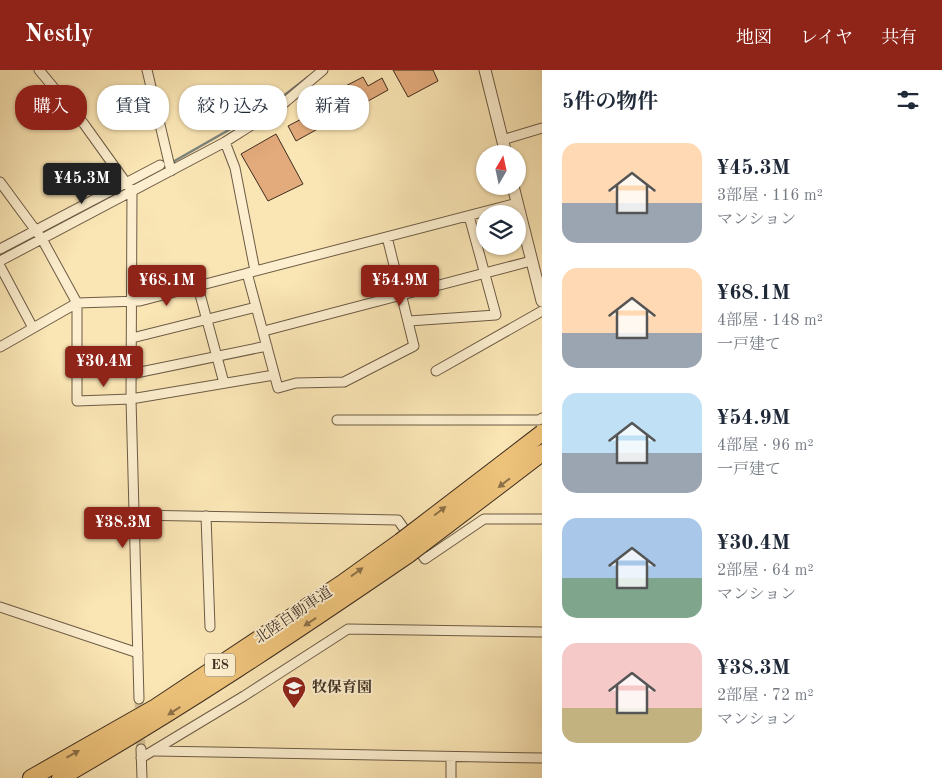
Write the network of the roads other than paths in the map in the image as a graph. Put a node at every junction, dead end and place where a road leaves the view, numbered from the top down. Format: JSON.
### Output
{"nodes":[{"id":1,"x":39,"y":70,"type":"edge"},
{"id":2,"x":147,"y":70,"type":"edge"},
{"id":3,"x":324,"y":70,"type":"edge"},
{"id":4,"x":484,"y":70,"type":"edge"},
{"id":5,"x":542,"y":128,"type":"edge"},
{"id":6,"x":502,"y":140,"type":"junction"},
{"id":7,"x":225,"y":142,"type":"junction"},
{"id":8,"x":503,"y":145,"type":"edge"},
{"id":9,"x":164,"y":163,"type":"junction"},
{"id":10,"x":171,"y":171,"type":"junction"},
{"id":11,"x":0,"y":182,"type":"edge"},
{"id":12,"x":126,"y":182,"type":"junction"},
{"id":13,"x":132,"y":192,"type":"junction"},
{"id":14,"x":515,"y":195,"type":"edge"},
{"id":15,"x":517,"y":203,"type":"junction"},
{"id":16,"x":469,"y":216,"type":"junction"},
{"id":17,"x":37,"y":230,"type":"junction"},
{"id":18,"x":387,"y":237,"type":"junction"},
{"id":19,"x":42,"y":239,"type":"junction"},
{"id":20,"x":0,"y":249,"type":"edge"},
{"id":21,"x":0,"y":261,"type":"edge"},
{"id":22,"x":0,"y":266,"type":"edge"},
{"id":23,"x":535,"y":268,"type":"edge"},
{"id":24,"x":251,"y":272,"type":"junction"},
{"id":25,"x":485,"y":273,"type":"junction"},
{"id":26,"x":198,"y":287,"type":"junction"},
{"id":27,"x":402,"y":294,"type":"junction"},
{"id":28,"x":542,"y":301,"type":"edge"},
{"id":29,"x":132,"y":302,"type":"junction"},
{"id":30,"x":77,"y":303,"type":"junction"},
{"id":31,"x":256,"y":306,"type":"junction"},
{"id":32,"x":542,"y":311,"type":"edge"},
{"id":33,"x":207,"y":320,"type":"junction"},
{"id":34,"x":409,"y":321,"type":"junction"},
{"id":35,"x":33,"y":328,"type":"junction"},
{"id":36,"x":264,"y":331,"type":"junction"},
{"id":37,"x":132,"y":338,"type":"junction"},
{"id":38,"x":267,"y":346,"type":"junction"},
{"id":39,"x":0,"y":347,"type":"edge"},
{"id":40,"x":217,"y":356,"type":"junction"},
{"id":41,"x":436,"y":370,"type":"dead end"},
{"id":42,"x":131,"y":374,"type":"junction"},
{"id":43,"x":274,"y":375,"type":"junction"},
{"id":44,"x":224,"y":384,"type":"junction"},
{"id":45,"x":131,"y":399,"type":"junction"},
{"id":46,"x":542,"y":418,"type":"edge"},
{"id":47,"x":338,"y":420,"type":"dead end"},
{"id":48,"x":542,"y":433,"type":"edge"},
{"id":49,"x":542,"y":453,"type":"edge"},
{"id":50,"x":134,"y":515,"type":"junction"},
{"id":51,"x":206,"y":516,"type":"junction"},
{"id":52,"x":542,"y":519,"type":"edge"},
{"id":53,"x":405,"y":548,"type":"junction"},
{"id":54,"x":0,"y":607,"type":"edge"},
{"id":55,"x":210,"y":627,"type":"dead end"},
{"id":56,"x":542,"y":632,"type":"edge"},
{"id":57,"x":138,"y":652,"type":"junction"},
{"id":58,"x":139,"y":699,"type":"tunnel mouth"},
{"id":59,"x":154,"y":751,"type":"junction"},
{"id":60,"x":451,"y":758,"type":"junction"},
{"id":61,"x":542,"y":758,"type":"edge"},
{"id":62,"x":31,"y":778,"type":"edge"},
{"id":63,"x":60,"y":778,"type":"edge"},
{"id":64,"x":142,"y":778,"type":"edge"},
{"id":65,"x":451,"y":778,"type":"edge"}],
"edges":[{"from":1,"to":12,"type":"street"},
{"from":2,"to":9,"type":"street"},
{"from":3,"to":7,"type":"street"},
{"from":4,"to":6,"type":"street"},
{"from":5,"to":6,"type":"street"},
{"from":6,"to":8,"type":"street"},
{"from":7,"to":10,"type":"street"},
{"from":7,"to":24,"type":"street"},
{"from":9,"to":10,"type":"street"},
{"from":9,"to":12,"type":"street"},
{"from":10,"to":13,"type":"street"},
{"from":11,"to":17,"type":"street"},
{"from":12,"to":13,"type":"street"},
{"from":12,"to":17,"type":"street"},
{"from":13,"to":19,"type":"street"},
{"from":13,"to":29,"type":"street"},
{"from":14,"to":15,"type":"street"},
{"from":15,"to":16,"type":"street"},
{"from":15,"to":23,"type":"street"},
{"from":16,"to":18,"type":"street"},
{"from":16,"to":25,"type":"street"},
{"from":17,"to":19,"type":"street"},
{"from":17,"to":20,"type":"street"},
{"from":18,"to":24,"type":"street"},
{"from":18,"to":27,"type":"street"},
{"from":19,"to":21,"type":"street"},
{"from":19,"to":30,"type":"street"},
{"from":22,"to":35,"type":"street"},
{"from":23,"to":25,"type":"street"},
{"from":23,"to":28,"type":"street"},
{"from":24,"to":26,"type":"street"},
{"from":24,"to":31,"type":"street"},
{"from":25,"to":27,"type":"street"},
{"from":25,"to":34,"type":"street"},
{"from":26,"to":29,"type":"street"},
{"from":26,"to":33,"type":"street"},
{"from":27,"to":34,"type":"street"},
{"from":27,"to":36,"type":"street"},
{"from":29,"to":30,"type":"street"},
{"from":29,"to":37,"type":"street"},
{"from":30,"to":35,"type":"street"},
{"from":30,"to":45,"type":"street"},
{"from":31,"to":33,"type":"street"},
{"from":31,"to":36,"type":"street"},
{"from":32,"to":41,"type":"street"},
{"from":33,"to":37,"type":"street"},
{"from":33,"to":40,"type":"street"},
{"from":34,"to":43,"type":"street"},
{"from":35,"to":39,"type":"street"},
{"from":36,"to":38,"type":"street"},
{"from":37,"to":42,"type":"street"},
{"from":38,"to":40,"type":"street"},
{"from":38,"to":43,"type":"street"},
{"from":40,"to":42,"type":"street"},
{"from":40,"to":44,"type":"street"},
{"from":42,"to":45,"type":"street"},
{"from":43,"to":44,"type":"street"},
{"from":44,"to":45,"type":"street"},
{"from":45,"to":50,"type":"street"},
{"from":46,"to":47,"type":"street"},
{"from":53,"to":48,"type":"highway","name":"北陸自動車道","number":"E8","one_way":true,"bridge":true},
{"from":49,"to":53,"type":"highway","name":"北陸自動車道","number":"E8","one_way":true,"bridge":true},
{"from":50,"to":51,"type":"street"},
{"from":50,"to":57,"type":"street"},
{"from":51,"to":52,"type":"street"},
{"from":51,"to":55,"type":"street"},
{"from":62,"to":53,"type":"highway","name":"北陸自動車道","number":"E8","one_way":true},
{"from":53,"to":63,"type":"highway","name":"北陸自動車道","number":"E8","one_way":true},
{"from":54,"to":57,"type":"street"},
{"from":56,"to":59,"type":"street"},
{"from":57,"to":58,"type":"street"},
{"from":59,"to":60,"type":"street"},
{"from":59,"to":64,"type":"street"},
{"from":60,"to":61,"type":"street"},
{"from":60,"to":65,"type":"street"}]}
